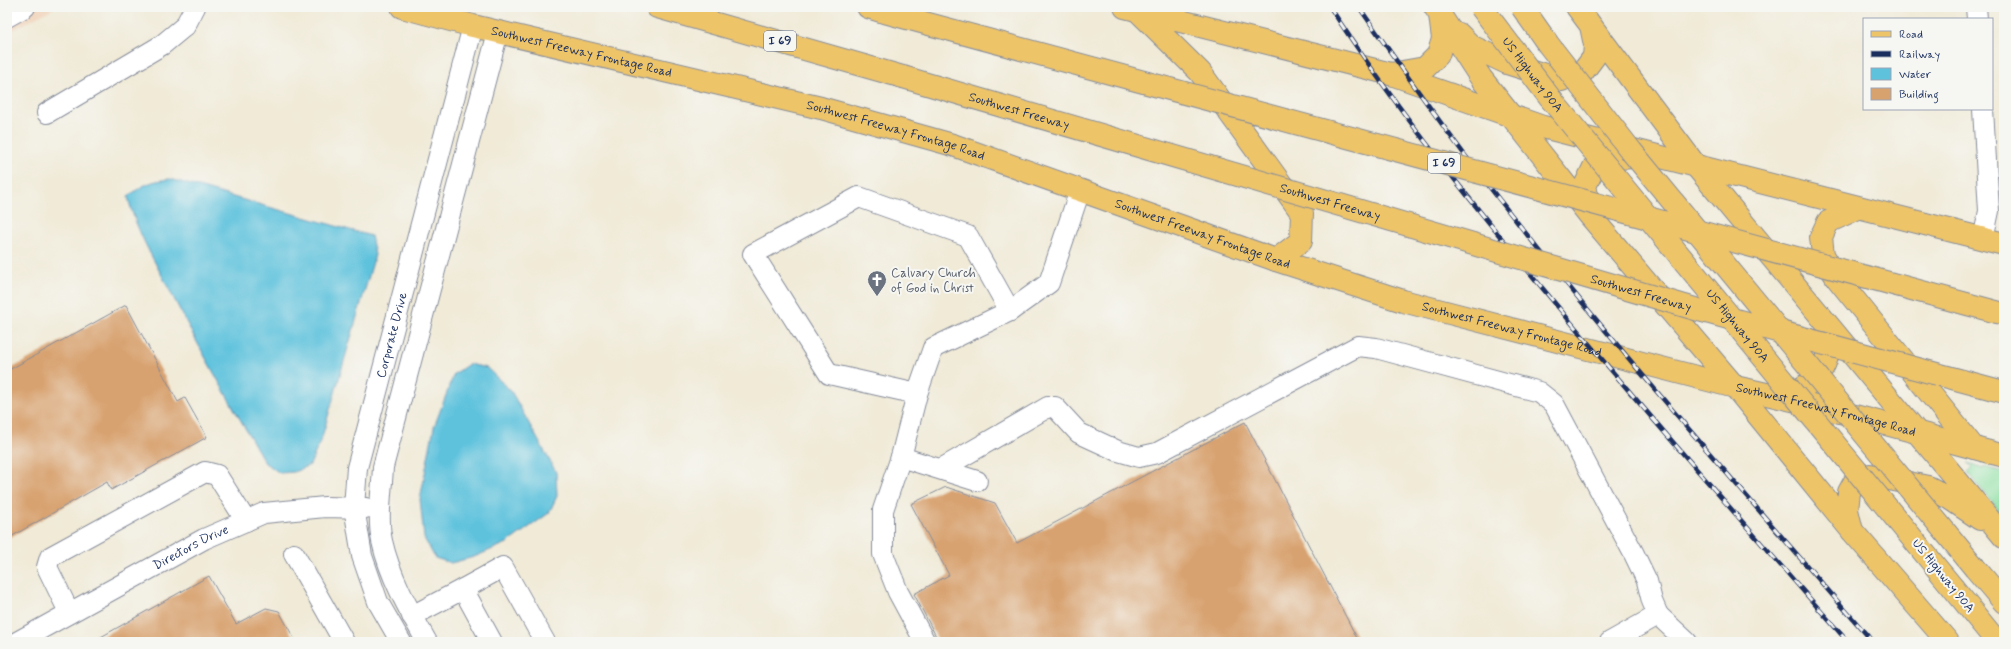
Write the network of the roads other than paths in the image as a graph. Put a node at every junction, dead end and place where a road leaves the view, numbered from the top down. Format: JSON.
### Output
{"nodes":[{"id":1,"x":195,"y":7,"type":"edge"},
{"id":2,"x":402,"y":7,"type":"edge"},
{"id":3,"x":657,"y":7,"type":"edge"},
{"id":4,"x":868,"y":7,"type":"edge"},
{"id":5,"x":1481,"y":7,"type":"edge"},
{"id":6,"x":1522,"y":7,"type":"edge"},
{"id":7,"x":1577,"y":7,"type":"edge"},
{"id":8,"x":1976,"y":7,"type":"edge"},
{"id":9,"x":1131,"y":9,"type":"edge"},
{"id":10,"x":1437,"y":11,"type":"edge"},
{"id":11,"x":1977,"y":18,"type":"edge"},
{"id":12,"x":1590,"y":24,"type":"junction"},
{"id":13,"x":473,"y":26,"type":"junction"},
{"id":14,"x":498,"y":32,"type":"junction"},
{"id":15,"x":1392,"y":74,"type":"junction"},
{"id":16,"x":1982,"y":110,"type":"edge"},
{"id":17,"x":47,"y":113,"type":"dead end"},
{"id":18,"x":1511,"y":116,"type":"junction"},
{"id":19,"x":1655,"y":156,"type":"junction"},
{"id":20,"x":1696,"y":166,"type":"junction"},
{"id":21,"x":1080,"y":190,"type":"junction"},
{"id":22,"x":1858,"y":208,"type":"junction"},
{"id":23,"x":1591,"y":217,"type":"junction"},
{"id":24,"x":1994,"y":242,"type":"edge"},
{"id":25,"x":1276,"y":260,"type":"junction"},
{"id":26,"x":1010,"y":311,"type":"junction"},
{"id":27,"x":2004,"y":314,"type":"edge"},
{"id":28,"x":1831,"y":329,"type":"junction"},
{"id":29,"x":1735,"y":386,"type":"junction"},
{"id":30,"x":2004,"y":392,"type":"edge"},
{"id":31,"x":917,"y":394,"type":"junction"},
{"id":32,"x":1786,"y":398,"type":"junction"},
{"id":33,"x":1915,"y":430,"type":"junction"},
{"id":34,"x":1974,"y":448,"type":"junction"},
{"id":35,"x":2004,"y":456,"type":"edge"},
{"id":36,"x":901,"y":457,"type":"junction"},
{"id":37,"x":941,"y":470,"type":"junction"},
{"id":38,"x":978,"y":481,"type":"dead end"},
{"id":39,"x":354,"y":507,"type":"junction"},
{"id":40,"x":380,"y":508,"type":"junction"},
{"id":41,"x":246,"y":521,"type":"junction"},
{"id":42,"x":1853,"y":532,"type":"junction"},
{"id":43,"x":2002,"y":534,"type":"edge"},
{"id":44,"x":294,"y":554,"type":"dead end"},
{"id":45,"x":463,"y":589,"type":"junction"},
{"id":46,"x":2004,"y":602,"type":"edge"},
{"id":47,"x":69,"y":612,"type":"junction"},
{"id":48,"x":1658,"y":615,"type":"junction"},
{"id":49,"x":412,"y":616,"type":"junction"},
{"id":50,"x":392,"y":639,"type":"edge"},
{"id":51,"x":17,"y":642,"type":"edge"},
{"id":52,"x":344,"y":642,"type":"edge"},
{"id":53,"x":427,"y":642,"type":"edge"},
{"id":54,"x":492,"y":642,"type":"edge"},
{"id":55,"x":545,"y":642,"type":"edge"},
{"id":56,"x":925,"y":642,"type":"edge"},
{"id":57,"x":1610,"y":642,"type":"edge"},
{"id":58,"x":1687,"y":642,"type":"edge"},
{"id":59,"x":1948,"y":642,"type":"edge"},
{"id":60,"x":1997,"y":642,"type":"edge"}],
"edges":[{"from":1,"to":17,"type":"street"},
{"from":2,"to":13,"type":"main road","name":"Southwest Freeway Frontage Road"},
{"from":3,"to":30,"type":"main road","name":"Southwest Freeway","number":"I 69","bridge":true},
{"from":4,"to":27,"type":"main road","number":"I 69","bridge":true},
{"from":5,"to":60,"type":"main road","name":"US Highway 90A","bridge":true},
{"from":6,"to":46,"type":"main road","bridge":true},
{"from":7,"to":12,"type":"main road"},
{"from":8,"to":11,"type":"street"},
{"from":9,"to":15,"type":"main road"},
{"from":9,"to":25,"type":"main road"},
{"from":10,"to":12,"type":"main road"},
{"from":10,"to":15,"type":"main road"},
{"from":10,"to":18,"type":"main road"},
{"from":12,"to":20,"type":"main road"},
{"from":13,"to":14,"type":"main road","name":"Southwest Freeway Frontage Road"},
{"from":13,"to":39,"type":"street","name":"Corporate Drive"},
{"from":14,"to":21,"type":"main road","name":"Southwest Freeway Frontage Road"},
{"from":14,"to":40,"type":"street","name":"Corporate Drive"},
{"from":15,"to":18,"type":"main road"},
{"from":16,"to":24,"type":"street"},
{"from":18,"to":19,"type":"main road"},
{"from":18,"to":23,"type":"main road"},
{"from":19,"to":20,"type":"main road"},
{"from":19,"to":23,"type":"main road"},
{"from":20,"to":22,"type":"main road"},
{"from":20,"to":28,"type":"main road"},
{"from":21,"to":25,"type":"main road","name":"Southwest Freeway Frontage Road"},
{"from":21,"to":26,"type":"street"},
{"from":22,"to":24,"type":"main road"},
{"from":22,"to":34,"type":"main road"},
{"from":23,"to":29,"type":"main road"},
{"from":25,"to":29,"type":"main road","name":"Southwest Freeway Frontage Road"},
{"from":26,"to":31,"type":"street"},
{"from":26,"to":31,"type":"street"},
{"from":28,"to":32,"type":"main road"},
{"from":28,"to":33,"type":"main road"},
{"from":29,"to":32,"type":"main road","name":"Southwest Freeway Frontage Road"},
{"from":29,"to":42,"type":"main road"},
{"from":31,"to":36,"type":"street"},
{"from":32,"to":33,"type":"main road","name":"Southwest Freeway Frontage Road"},
{"from":33,"to":34,"type":"main road","name":"Southwest Freeway Frontage Road"},
{"from":33,"to":43,"type":"main road"},
{"from":34,"to":35,"type":"main road","name":"Southwest Freeway Frontage Road"},
{"from":36,"to":37,"type":"street"},
{"from":36,"to":56,"type":"street"},
{"from":37,"to":38,"type":"street"},
{"from":37,"to":48,"type":"street"},
{"from":39,"to":40,"type":"street","name":"Directors Drive"},
{"from":39,"to":41,"type":"street","name":"Directors Drive"},
{"from":39,"to":50,"type":"street","name":"Corporate Drive"},
{"from":40,"to":49,"type":"street","name":"Corporate Drive"},
{"from":41,"to":47,"type":"street","name":"Directors Drive"},
{"from":41,"to":47,"type":"street"},
{"from":42,"to":43,"type":"main road"},
{"from":42,"to":59,"type":"main road"},
{"from":44,"to":52,"type":"street"},
{"from":45,"to":49,"type":"street"},
{"from":45,"to":54,"type":"street"},
{"from":45,"to":55,"type":"street"},
{"from":47,"to":51,"type":"street","name":"Directors Drive"},
{"from":48,"to":57,"type":"street"},
{"from":48,"to":58,"type":"street"},
{"from":49,"to":53,"type":"street","name":"Corporate Drive"}]}
